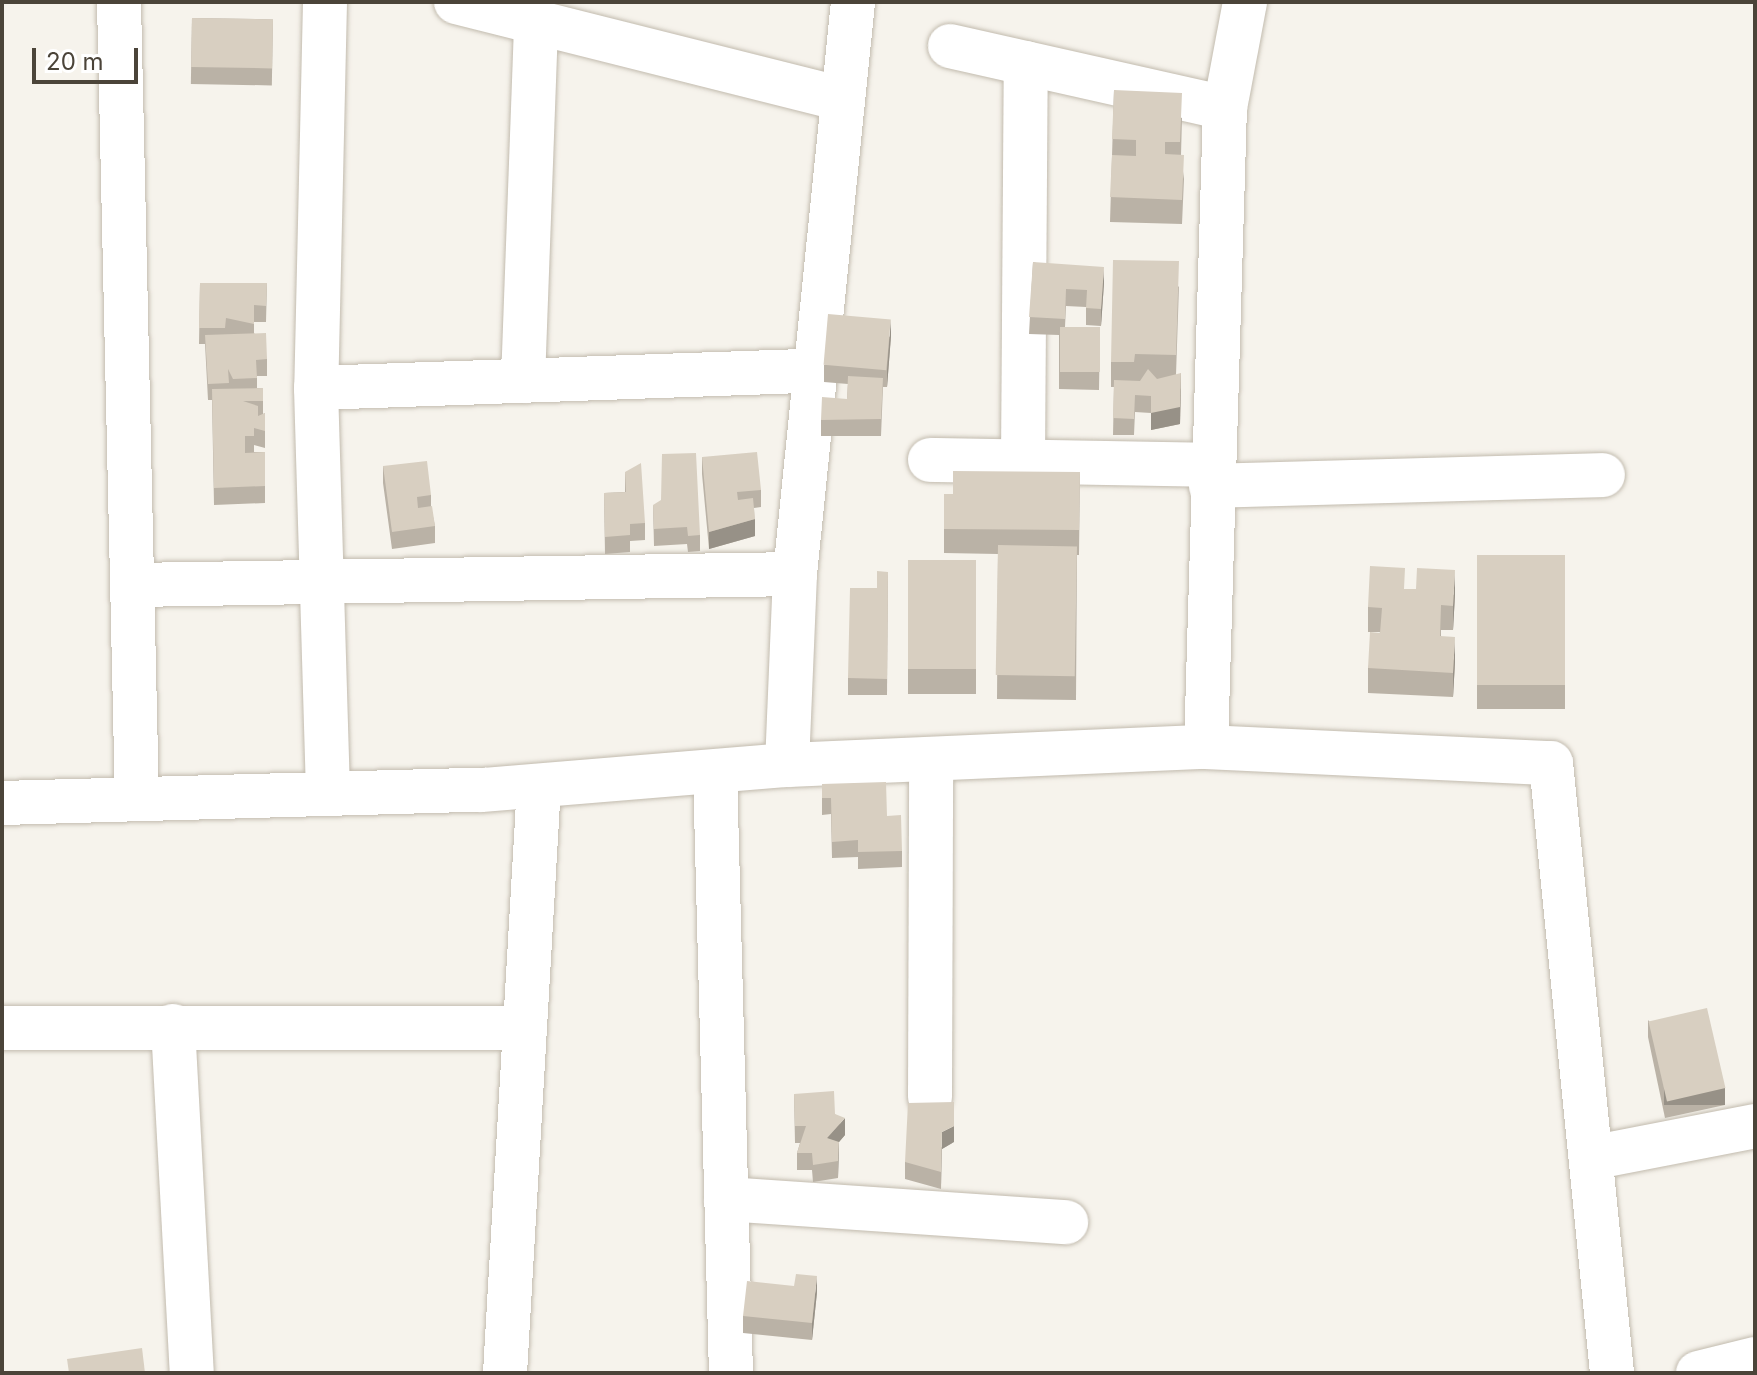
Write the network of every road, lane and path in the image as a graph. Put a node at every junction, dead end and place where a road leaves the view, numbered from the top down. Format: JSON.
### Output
{"nodes":[{"id":1,"x":119,"y":2,"type":"edge"},
{"id":2,"x":325,"y":2,"type":"edge"},
{"id":3,"x":456,"y":2,"type":"edge"},
{"id":4,"x":853,"y":2,"type":"edge"},
{"id":5,"x":1245,"y":2,"type":"edge"},
{"id":6,"x":536,"y":22,"type":"junction"},
{"id":7,"x":950,"y":46,"type":"dead end"},
{"id":8,"x":1026,"y":63,"type":"junction"},
{"id":9,"x":838,"y":98,"type":"junction"},
{"id":10,"x":1225,"y":108,"type":"junction"},
{"id":11,"x":813,"y":371,"type":"junction"},
{"id":12,"x":523,"y":381,"type":"junction"},
{"id":13,"x":316,"y":388,"type":"junction"},
{"id":14,"x":930,"y":460,"type":"dead end"},
{"id":15,"x":1023,"y":461,"type":"junction"},
{"id":16,"x":1603,"y":475,"type":"dead end"},
{"id":17,"x":1212,"y":476,"type":"junction"},
{"id":18,"x":795,"y":574,"type":"junction"},
{"id":19,"x":322,"y":581,"type":"junction"},
{"id":20,"x":133,"y":585,"type":"junction"},
{"id":21,"x":1206,"y":747,"type":"junction"},
{"id":22,"x":931,"y":759,"type":"junction"},
{"id":23,"x":787,"y":765,"type":"junction"},
{"id":24,"x":715,"y":772,"type":"junction"},
{"id":25,"x":539,"y":786,"type":"junction"},
{"id":26,"x":328,"y":790,"type":"junction"},
{"id":27,"x":137,"y":799,"type":"junction"},
{"id":28,"x":2,"y":803,"type":"edge"},
{"id":29,"x":173,"y":1026,"type":"junction"},
{"id":30,"x":2,"y":1028,"type":"edge"},
{"id":31,"x":525,"y":1028,"type":"junction"},
{"id":32,"x":930,"y":1097,"type":"dead end"},
{"id":33,"x":1755,"y":1126,"type":"edge"},
{"id":34,"x":1591,"y":1158,"type":"junction"},
{"id":35,"x":726,"y":1199,"type":"junction"},
{"id":36,"x":1066,"y":1222,"type":"dead end"},
{"id":37,"x":1755,"y":1359,"type":"edge"},
{"id":38,"x":192,"y":1373,"type":"edge"},
{"id":39,"x":505,"y":1373,"type":"edge"},
{"id":40,"x":731,"y":1373,"type":"edge"},
{"id":41,"x":1612,"y":1373,"type":"edge"},
{"id":42,"x":1698,"y":1373,"type":"edge"}],
"edges":[{"from":1,"to":20,"type":"street"},
{"from":2,"to":13,"type":"street"},
{"from":3,"to":6,"type":"street"},
{"from":4,"to":9,"type":"street"},
{"from":5,"to":10,"type":"street"},
{"from":6,"to":9,"type":"street"},
{"from":6,"to":12,"type":"street"},
{"from":7,"to":8,"type":"street"},
{"from":8,"to":10,"type":"street"},
{"from":8,"to":15,"type":"street"},
{"from":9,"to":11,"type":"street"},
{"from":10,"to":17,"type":"street"},
{"from":11,"to":12,"type":"street"},
{"from":11,"to":18,"type":"street"},
{"from":12,"to":13,"type":"street"},
{"from":13,"to":19,"type":"street"},
{"from":14,"to":15,"type":"street"},
{"from":15,"to":17,"type":"street"},
{"from":16,"to":17,"type":"street"},
{"from":17,"to":21,"type":"street"},
{"from":18,"to":19,"type":"street"},
{"from":18,"to":23,"type":"street"},
{"from":19,"to":20,"type":"street"},
{"from":19,"to":26,"type":"street"},
{"from":20,"to":27,"type":"street"},
{"from":21,"to":22,"type":"street"},
{"from":21,"to":34,"type":"street"},
{"from":22,"to":23,"type":"street"},
{"from":22,"to":32,"type":"street"},
{"from":23,"to":24,"type":"street"},
{"from":24,"to":25,"type":"street"},
{"from":24,"to":35,"type":"street"},
{"from":25,"to":26,"type":"street"},
{"from":25,"to":31,"type":"street"},
{"from":26,"to":27,"type":"street"},
{"from":27,"to":28,"type":"street"},
{"from":29,"to":30,"type":"street"},
{"from":29,"to":31,"type":"street"},
{"from":29,"to":38,"type":"street"},
{"from":31,"to":39,"type":"street"},
{"from":33,"to":34,"type":"street"},
{"from":34,"to":41,"type":"street"},
{"from":35,"to":36,"type":"street"},
{"from":35,"to":40,"type":"street"},
{"from":37,"to":42,"type":"street"}]}
